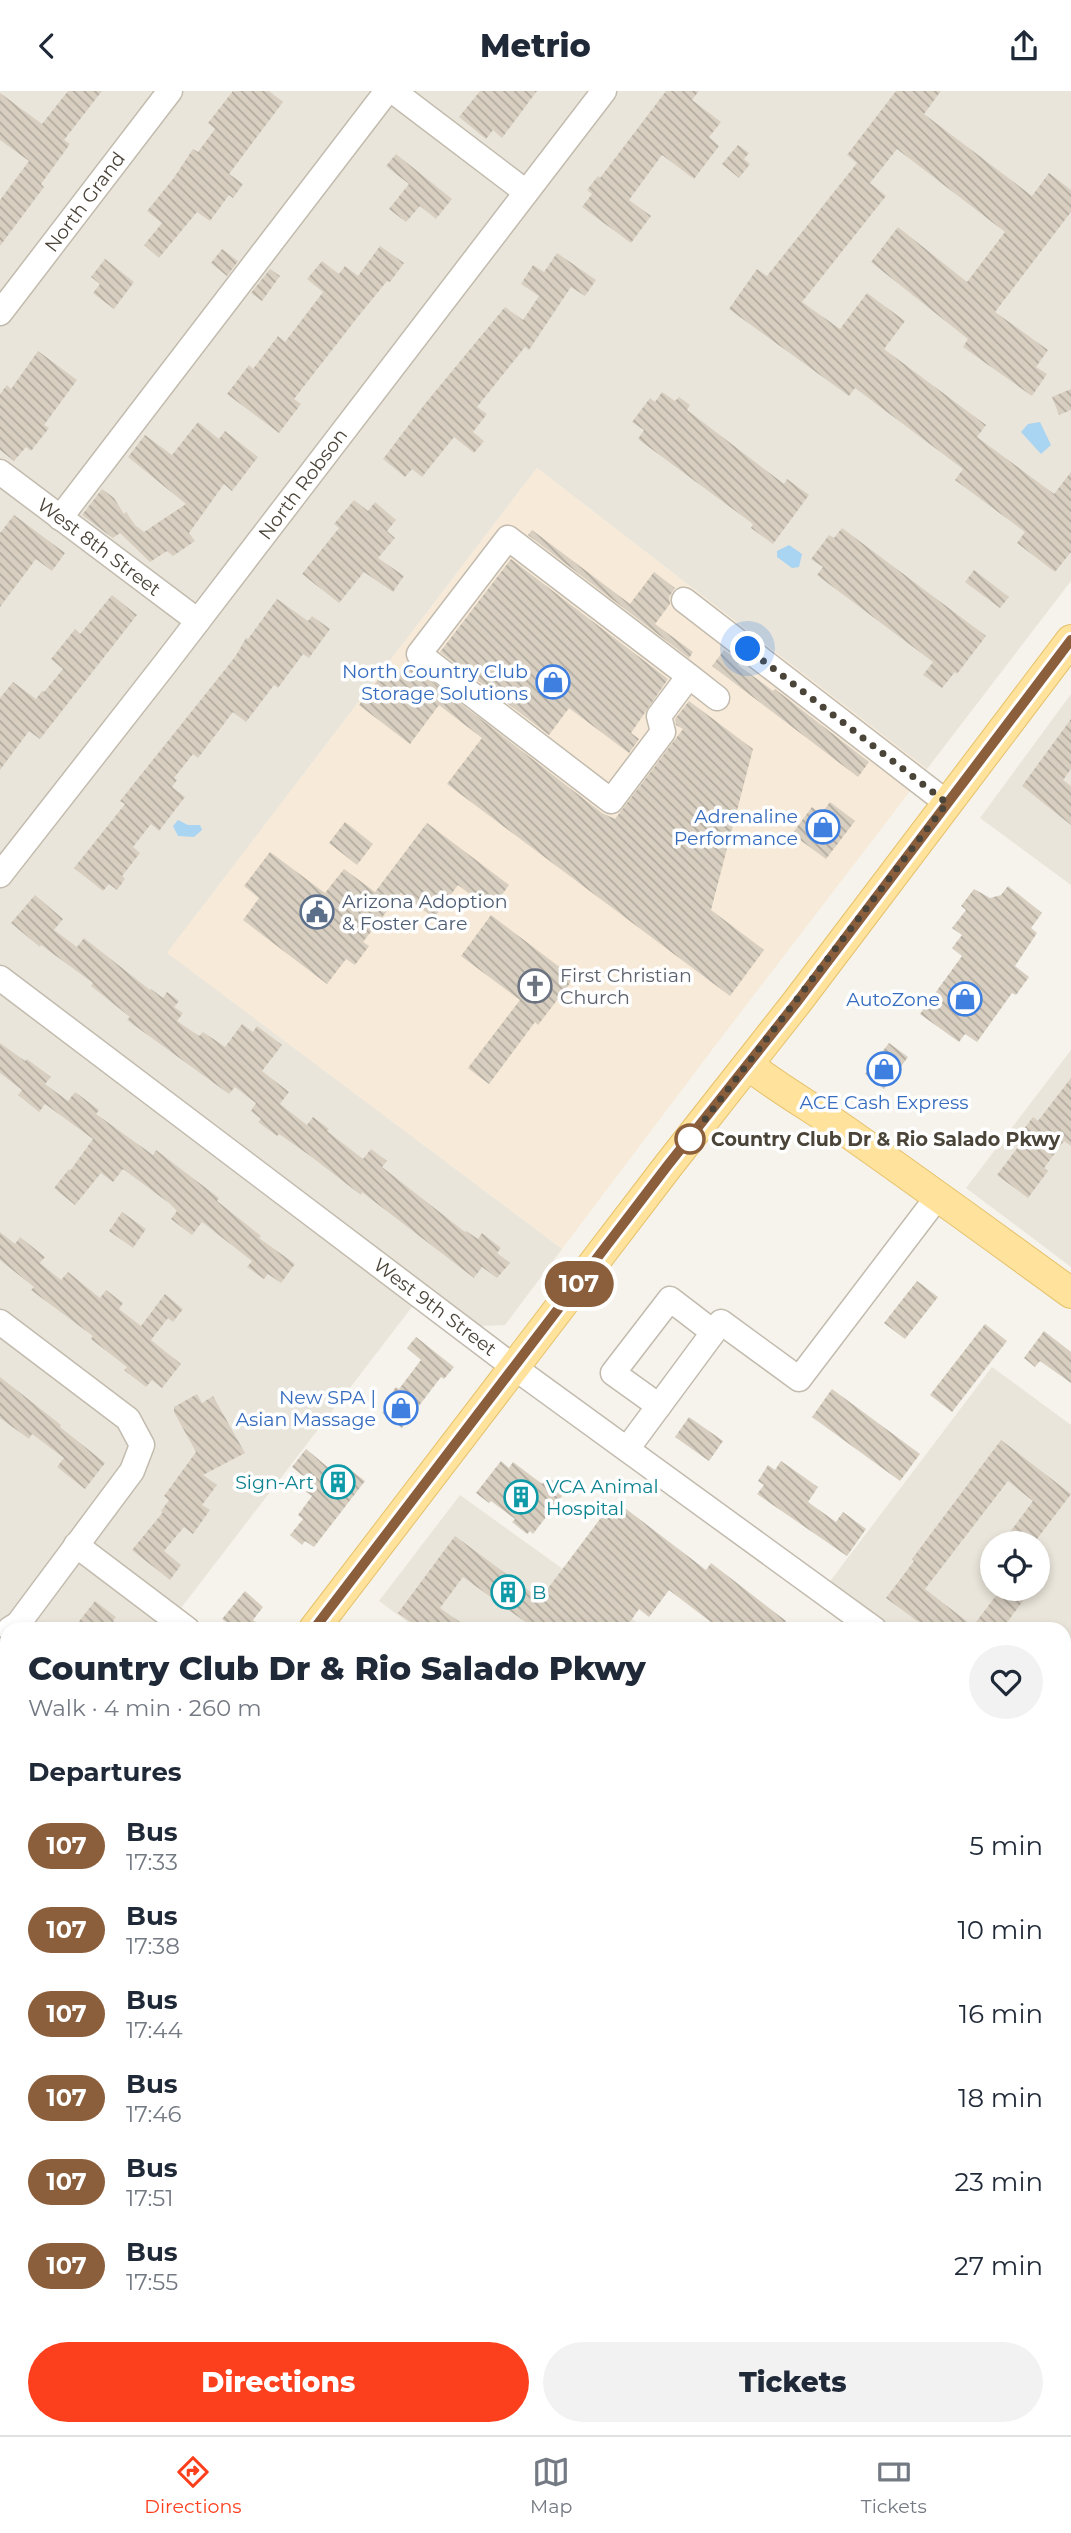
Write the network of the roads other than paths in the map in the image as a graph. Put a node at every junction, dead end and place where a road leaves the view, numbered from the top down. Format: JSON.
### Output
{"nodes":[{"id":1,"x":170,"y":91,"type":"edge"},
{"id":2,"x":387,"y":91,"type":"edge"},
{"id":3,"x":393,"y":91,"type":"edge"},
{"id":4,"x":604,"y":91,"type":"edge"},
{"id":5,"x":526,"y":192,"type":"junction"},
{"id":6,"x":0,"y":313,"type":"edge"},
{"id":7,"x":0,"y":472,"type":"edge"},
{"id":8,"x":60,"y":518,"type":"junction"},
{"id":9,"x":684,"y":600,"type":"dead end"},
{"id":10,"x":198,"y":621,"type":"junction"},
{"id":11,"x":1071,"y":640,"type":"edge"},
{"id":12,"x":689,"y":676,"type":"junction"},
{"id":13,"x":717,"y":698,"type":"dead end"},
{"id":14,"x":947,"y":803,"type":"junction"},
{"id":15,"x":0,"y":875,"type":"edge"},
{"id":16,"x":0,"y":978,"type":"edge"},
{"id":17,"x":748,"y":1065,"type":"junction"},
{"id":18,"x":939,"y":1195,"type":"junction"},
{"id":19,"x":1071,"y":1293,"type":"edge"},
{"id":20,"x":0,"y":1322,"type":"edge"},
{"id":21,"x":713,"y":1332,"type":"junction"},
{"id":22,"x":515,"y":1368,"type":"junction"},
{"id":23,"x":659,"y":1406,"type":"junction"},
{"id":24,"x":626,"y":1449,"type":"junction"},
{"id":25,"x":76,"y":1545,"type":"junction"},
{"id":26,"x":19,"y":1622,"type":"edge"},
{"id":27,"x":178,"y":1622,"type":"edge"},
{"id":28,"x":319,"y":1622,"type":"edge"},
{"id":29,"x":864,"y":1622,"type":"edge"}],
"edges":[{"from":1,"to":6,"type":"street","name":"North Grand"},
{"from":2,"to":8,"type":"street"},
{"from":3,"to":5,"type":"street"},
{"from":4,"to":5,"type":"street","name":"North Robson"},
{"from":5,"to":10,"type":"street","name":"North Robson"},
{"from":7,"to":8,"type":"street","name":"West 8th Street"},
{"from":8,"to":10,"type":"street","name":"West 8th Street"},
{"from":9,"to":14,"type":"street"},
{"from":10,"to":15,"type":"street","name":"North Robson"},
{"from":11,"to":14,"type":"main road"},
{"from":12,"to":12,"type":"street"},
{"from":12,"to":13,"type":"street"},
{"from":14,"to":17,"type":"main road"},
{"from":16,"to":22,"type":"street","name":"West 9th Street"},
{"from":17,"to":18,"type":"main road"},
{"from":17,"to":22,"type":"main road"},
{"from":18,"to":19,"type":"main road"},
{"from":18,"to":21,"type":"street"},
{"from":20,"to":25,"type":"street"},
{"from":21,"to":23,"type":"street"},
{"from":21,"to":23,"type":"street"},
{"from":22,"to":24,"type":"street","name":"West 9th Street"},
{"from":22,"to":28,"type":"main road"},
{"from":23,"to":24,"type":"street"},
{"from":24,"to":29,"type":"street","name":"West 9th Street"},
{"from":25,"to":26,"type":"street"},
{"from":25,"to":27,"type":"street"}]}
